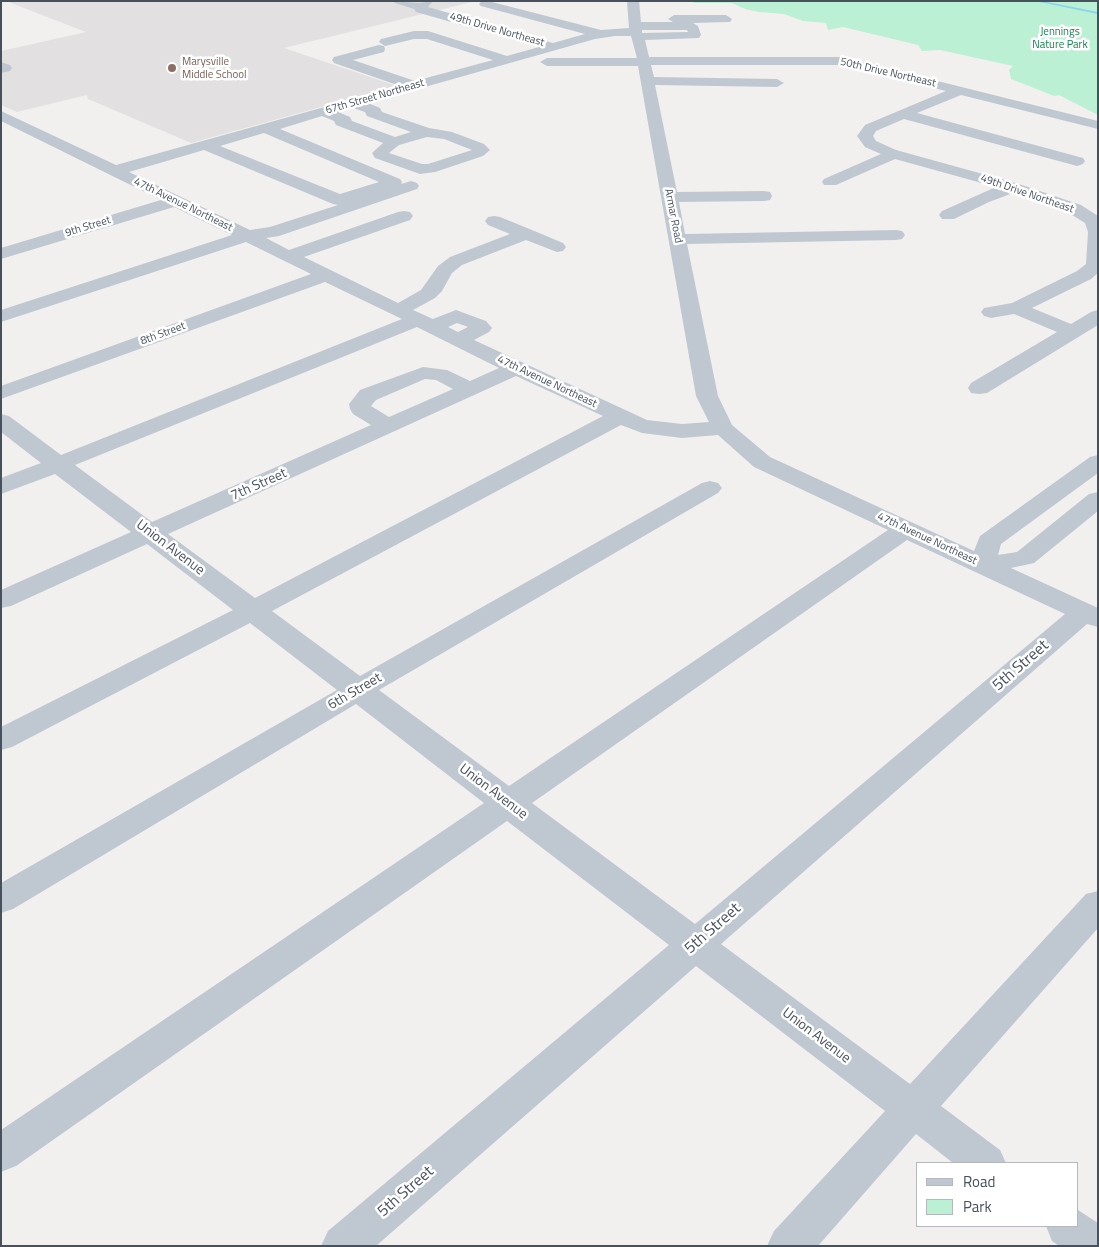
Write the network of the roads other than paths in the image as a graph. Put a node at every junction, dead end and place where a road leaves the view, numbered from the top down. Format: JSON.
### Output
{"nodes":[{"id":1,"x":399,"y":1,"type":"edge"},
{"id":2,"x":485,"y":4,"type":"dead end"},
{"id":3,"x":427,"y":7,"type":"edge"},
{"id":4,"x":664,"y":11,"type":"dead end"},
{"id":5,"x":639,"y":19,"type":"edge"},
{"id":6,"x":726,"y":19,"type":"dead end"},
{"id":7,"x":602,"y":34,"type":"junction"},
{"id":8,"x":554,"y":47,"type":"junction"},
{"id":9,"x":508,"y":60,"type":"junction"},
{"id":10,"x":547,"y":62,"type":"dead end"},
{"id":11,"x":644,"y":62,"type":"junction"},
{"id":12,"x":647,"y":81,"type":"junction"},
{"id":13,"x":777,"y":83,"type":"dead end"},
{"id":14,"x":416,"y":86,"type":"junction"},
{"id":15,"x":961,"y":90,"type":"junction"},
{"id":16,"x":354,"y":103,"type":"junction"},
{"id":17,"x":324,"y":112,"type":"junction"},
{"id":18,"x":903,"y":114,"type":"junction"},
{"id":19,"x":1,"y":115,"type":"edge"},
{"id":20,"x":1098,"y":126,"type":"edge"},
{"id":21,"x":265,"y":128,"type":"junction"},
{"id":22,"x":426,"y":132,"type":"junction"},
{"id":23,"x":394,"y":142,"type":"junction"},
{"id":24,"x":205,"y":145,"type":"junction"},
{"id":25,"x":894,"y":154,"type":"junction"},
{"id":26,"x":1077,"y":160,"type":"dead end"},
{"id":27,"x":114,"y":171,"type":"junction"},
{"id":28,"x":830,"y":182,"type":"dead end"},
{"id":29,"x":411,"y":186,"type":"dead end"},
{"id":30,"x":1014,"y":187,"type":"junction"},
{"id":31,"x":764,"y":196,"type":"dead end"},
{"id":32,"x":669,"y":197,"type":"junction"},
{"id":33,"x":175,"y":201,"type":"junction"},
{"id":34,"x":948,"y":215,"type":"dead end"},
{"id":35,"x":404,"y":216,"type":"dead end"},
{"id":36,"x":494,"y":221,"type":"dead end"},
{"id":37,"x":526,"y":234,"type":"junction"},
{"id":38,"x":896,"y":235,"type":"dead end"},
{"id":39,"x":246,"y":236,"type":"junction"},
{"id":40,"x":677,"y":239,"type":"junction"},
{"id":41,"x":557,"y":247,"type":"dead end"},
{"id":42,"x":1,"y":254,"type":"edge"},
{"id":43,"x":288,"y":256,"type":"junction"},
{"id":44,"x":326,"y":275,"type":"junction"},
{"id":45,"x":1067,"y":283,"type":"junction"},
{"id":46,"x":1092,"y":291,"type":"dead end"},
{"id":47,"x":1017,"y":308,"type":"junction"},
{"id":48,"x":397,"y":310,"type":"junction"},
{"id":49,"x":991,"y":312,"type":"dead end"},
{"id":50,"x":1,"y":316,"type":"edge"},
{"id":51,"x":1098,"y":316,"type":"edge"},
{"id":52,"x":425,"y":323,"type":"junction"},
{"id":53,"x":1073,"y":331,"type":"junction"},
{"id":54,"x":458,"y":340,"type":"junction"},
{"id":55,"x":516,"y":368,"type":"junction"},
{"id":56,"x":979,"y":388,"type":"dead end"},
{"id":57,"x":470,"y":389,"type":"junction"},
{"id":58,"x":1,"y":393,"type":"edge"},
{"id":59,"x":620,"y":416,"type":"junction"},
{"id":60,"x":1,"y":421,"type":"edge"},
{"id":61,"x":388,"y":426,"type":"junction"},
{"id":62,"x":723,"y":428,"type":"junction"},
{"id":63,"x":1098,"y":462,"type":"edge"},
{"id":64,"x":58,"y":464,"type":"junction"},
{"id":65,"x":1,"y":486,"type":"edge"},
{"id":66,"x":710,"y":488,"type":"dead end"},
{"id":67,"x":1098,"y":499,"type":"edge"},
{"id":68,"x":906,"y":529,"type":"junction"},
{"id":69,"x":150,"y":534,"type":"junction"},
{"id":70,"x":983,"y":565,"type":"junction"},
{"id":71,"x":1,"y":600,"type":"edge"},
{"id":72,"x":252,"y":611,"type":"junction"},
{"id":73,"x":1091,"y":616,"type":"edge"},
{"id":74,"x":358,"y":690,"type":"junction"},
{"id":75,"x":1,"y":740,"type":"edge"},
{"id":76,"x":507,"y":803,"type":"junction"},
{"id":77,"x":1,"y":900,"type":"edge"},
{"id":78,"x":1098,"y":904,"type":"edge"},
{"id":79,"x":695,"y":945,"type":"junction"},
{"id":80,"x":913,"y":1109,"type":"junction"},
{"id":81,"x":1,"y":1153,"type":"edge"},
{"id":82,"x":983,"y":1162,"type":"edge"},
{"id":83,"x":1068,"y":1227,"type":"edge"},
{"id":84,"x":343,"y":1246,"type":"edge"},
{"id":85,"x":789,"y":1246,"type":"edge"},
{"id":86,"x":1094,"y":1246,"type":"edge"}],
"edges":[{"from":1,"to":3,"type":"street","name":"49th Drive Northeast"},
{"from":2,"to":7,"type":"street"},
{"from":3,"to":8,"type":"street","name":"49th Drive Northeast"},
{"from":4,"to":5,"type":"street"},
{"from":5,"to":6,"type":"street","name":"67th Street Northeast"},
{"from":5,"to":7,"type":"street","name":"67th Street Northeast"},
{"from":5,"to":11,"type":"street","name":"Armar Road"},
{"from":7,"to":8,"type":"street","name":"67th Street Northeast"},
{"from":8,"to":9,"type":"street","name":"67th Street Northeast"},
{"from":9,"to":14,"type":"street","name":"67th Street Northeast"},
{"from":9,"to":14,"type":"street"},
{"from":10,"to":11,"type":"street","name":"50th Drive Northeast"},
{"from":11,"to":12,"type":"street","name":"Armar Road"},
{"from":11,"to":15,"type":"street","name":"50th Drive Northeast"},
{"from":12,"to":13,"type":"street"},
{"from":12,"to":32,"type":"street","name":"Armar Road"},
{"from":14,"to":16,"type":"street","name":"67th Street Northeast"},
{"from":15,"to":18,"type":"street"},
{"from":15,"to":20,"type":"street","name":"50th Drive Northeast"},
{"from":16,"to":17,"type":"street","name":"67th Street Northeast"},
{"from":16,"to":22,"type":"street"},
{"from":17,"to":21,"type":"street","name":"67th Street Northeast"},
{"from":17,"to":23,"type":"street"},
{"from":18,"to":25,"type":"street","name":"49th Drive Northeast"},
{"from":18,"to":26,"type":"street"},
{"from":19,"to":27,"type":"street","name":"47th Avenue Northeast"},
{"from":21,"to":24,"type":"street","name":"67th Street Northeast"},
{"from":21,"to":24,"type":"street"},
{"from":22,"to":23,"type":"street"},
{"from":22,"to":23,"type":"street"},
{"from":24,"to":27,"type":"street","name":"67th Street Northeast"},
{"from":25,"to":28,"type":"street"},
{"from":25,"to":30,"type":"street","name":"49th Drive Northeast"},
{"from":27,"to":33,"type":"street","name":"47th Avenue Northeast"},
{"from":29,"to":39,"type":"street"},
{"from":30,"to":34,"type":"street"},
{"from":30,"to":45,"type":"street","name":"49th Drive Northeast"},
{"from":31,"to":32,"type":"street"},
{"from":32,"to":40,"type":"street","name":"Armar Road"},
{"from":33,"to":39,"type":"street","name":"47th Avenue Northeast"},
{"from":33,"to":42,"type":"street","name":"9th Street"},
{"from":35,"to":43,"type":"street"},
{"from":36,"to":37,"type":"street"},
{"from":37,"to":41,"type":"street"},
{"from":37,"to":48,"type":"street"},
{"from":38,"to":40,"type":"street"},
{"from":39,"to":43,"type":"street","name":"47th Avenue Northeast"},
{"from":39,"to":50,"type":"street"},
{"from":40,"to":62,"type":"street","name":"Armar Road"},
{"from":43,"to":44,"type":"street","name":"47th Avenue Northeast"},
{"from":44,"to":48,"type":"street","name":"47th Avenue Northeast"},
{"from":44,"to":58,"type":"street","name":"8th Street"},
{"from":45,"to":46,"type":"street"},
{"from":45,"to":47,"type":"street","name":"49th Drive Northeast"},
{"from":47,"to":49,"type":"street","name":"49th Drive Northeast"},
{"from":47,"to":53,"type":"street"},
{"from":48,"to":52,"type":"street","name":"47th Avenue Northeast"},
{"from":51,"to":53,"type":"street"},
{"from":52,"to":54,"type":"street","name":"47th Avenue Northeast"},
{"from":52,"to":54,"type":"street"},
{"from":52,"to":64,"type":"street"},
{"from":53,"to":56,"type":"street"},
{"from":54,"to":55,"type":"street","name":"47th Avenue Northeast"},
{"from":55,"to":57,"type":"street","name":"7th Street"},
{"from":55,"to":59,"type":"street","name":"47th Avenue Northeast"},
{"from":57,"to":61,"type":"street","name":"7th Street"},
{"from":57,"to":61,"type":"street"},
{"from":59,"to":62,"type":"street","name":"47th Avenue Northeast"},
{"from":59,"to":72,"type":"street"},
{"from":60,"to":64,"type":"street","name":"Union Avenue"},
{"from":61,"to":69,"type":"street","name":"7th Street"},
{"from":62,"to":68,"type":"street","name":"47th Avenue Northeast"},
{"from":63,"to":70,"type":"street"},
{"from":64,"to":65,"type":"street"},
{"from":64,"to":69,"type":"street","name":"Union Avenue"},
{"from":66,"to":74,"type":"street","name":"6th Street"},
{"from":67,"to":70,"type":"street"},
{"from":68,"to":70,"type":"street","name":"47th Avenue Northeast"},
{"from":68,"to":76,"type":"street"},
{"from":69,"to":71,"type":"street","name":"7th Street"},
{"from":69,"to":72,"type":"street","name":"Union Avenue"},
{"from":70,"to":73,"type":"street","name":"47th Avenue Northeast"},
{"from":72,"to":74,"type":"street","name":"Union Avenue"},
{"from":72,"to":75,"type":"street"},
{"from":73,"to":79,"type":"street","name":"5th Street"},
{"from":74,"to":76,"type":"street","name":"Union Avenue"},
{"from":74,"to":77,"type":"street","name":"6th Street"},
{"from":76,"to":79,"type":"street","name":"Union Avenue"},
{"from":76,"to":81,"type":"street"},
{"from":78,"to":80,"type":"street"},
{"from":79,"to":80,"type":"street","name":"Union Avenue"},
{"from":79,"to":84,"type":"street","name":"5th Street"},
{"from":80,"to":82,"type":"street","name":"Union Avenue"},
{"from":80,"to":85,"type":"street"},
{"from":83,"to":86,"type":"street"}]}
